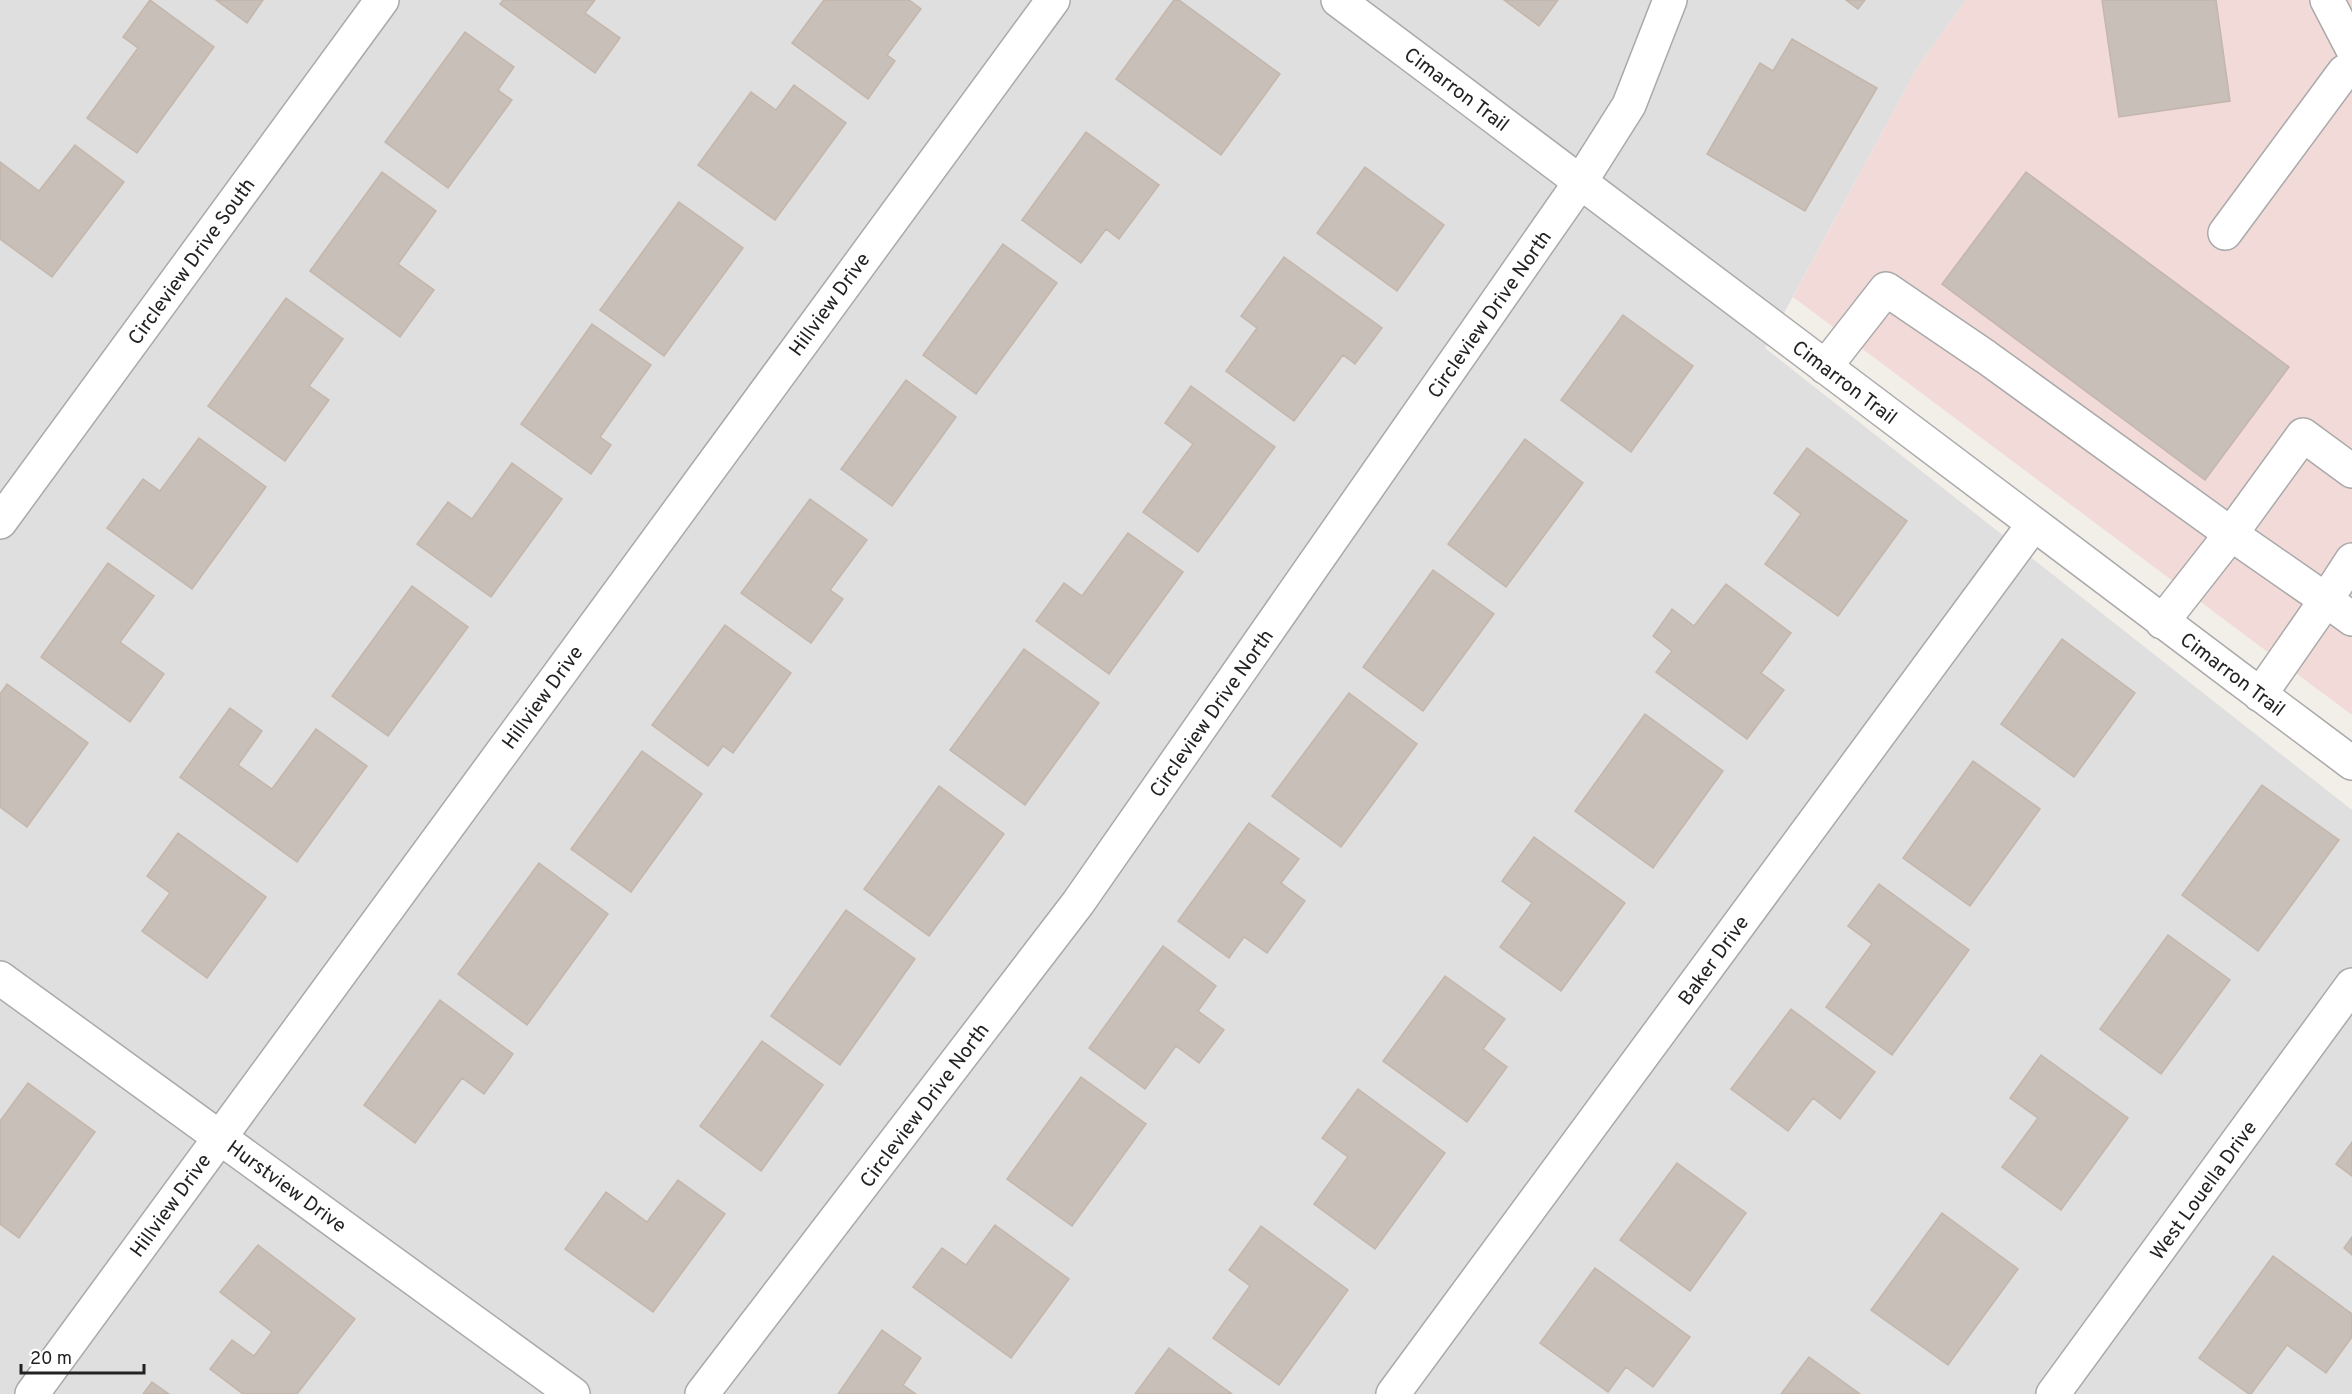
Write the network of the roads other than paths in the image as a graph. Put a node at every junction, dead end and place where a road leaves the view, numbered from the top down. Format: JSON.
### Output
{"nodes":[{"id":1,"x":382,"y":0,"type":"edge"},
{"id":2,"x":1053,"y":0,"type":"edge"},
{"id":3,"x":1338,"y":0,"type":"edge"},
{"id":4,"x":1670,"y":0,"type":"edge"},
{"id":5,"x":2327,"y":0,"type":"edge"},
{"id":6,"x":2352,"y":48,"type":"edge"},
{"id":7,"x":2352,"y":67,"type":"edge"},
{"id":8,"x":1581,"y":182,"type":"junction"},
{"id":9,"x":2225,"y":233,"type":"dead end"},
{"id":10,"x":1825,"y":368,"type":"junction"},
{"id":11,"x":2352,"y":471,"type":"edge"},
{"id":12,"x":0,"y":522,"type":"edge"},
{"id":13,"x":2032,"y":525,"type":"junction"},
{"id":14,"x":2231,"y":534,"type":"junction"},
{"id":15,"x":2352,"y":560,"type":"edge"},
{"id":16,"x":2326,"y":600,"type":"junction"},
{"id":17,"x":2352,"y":619,"type":"edge"},
{"id":18,"x":2162,"y":621,"type":"junction"},
{"id":19,"x":2260,"y":695,"type":"junction"},
{"id":20,"x":2352,"y":763,"type":"edge"},
{"id":21,"x":0,"y":978,"type":"edge"},
{"id":22,"x":2352,"y":985,"type":"edge"},
{"id":23,"x":219,"y":1137,"type":"junction"},
{"id":24,"x":32,"y":1394,"type":"edge"},
{"id":25,"x":573,"y":1394,"type":"edge"},
{"id":26,"x":702,"y":1394,"type":"edge"},
{"id":27,"x":1393,"y":1394,"type":"edge"},
{"id":28,"x":2053,"y":1394,"type":"edge"}],
"edges":[{"from":1,"to":12,"type":"street","name":"Circleview Drive South"},
{"from":2,"to":23,"type":"street","name":"Hillview Drive"},
{"from":3,"to":8,"type":"street","name":"Cimarron Trail"},
{"from":4,"to":8,"type":"street","name":"Circleview Drive North"},
{"from":5,"to":6,"type":"street"},
{"from":7,"to":9,"type":"street"},
{"from":8,"to":10,"type":"street","name":"Cimarron Trail"},
{"from":8,"to":26,"type":"street","name":"Circleview Drive North"},
{"from":10,"to":13,"type":"street","name":"Cimarron Trail"},
{"from":10,"to":14,"type":"street"},
{"from":11,"to":14,"type":"street"},
{"from":13,"to":18,"type":"street","name":"Cimarron Trail"},
{"from":13,"to":27,"type":"street","name":"Baker Drive"},
{"from":14,"to":16,"type":"street"},
{"from":14,"to":18,"type":"street"},
{"from":15,"to":16,"type":"street"},
{"from":16,"to":17,"type":"street"},
{"from":16,"to":19,"type":"street"},
{"from":18,"to":19,"type":"street","name":"Cimarron Trail"},
{"from":19,"to":20,"type":"street","name":"Cimarron Trail"},
{"from":21,"to":23,"type":"street","name":"Hurstview Drive"},
{"from":22,"to":28,"type":"street","name":"West Louella Drive"},
{"from":23,"to":24,"type":"street","name":"Hillview Drive"},
{"from":23,"to":25,"type":"street","name":"Hurstview Drive"}]}
